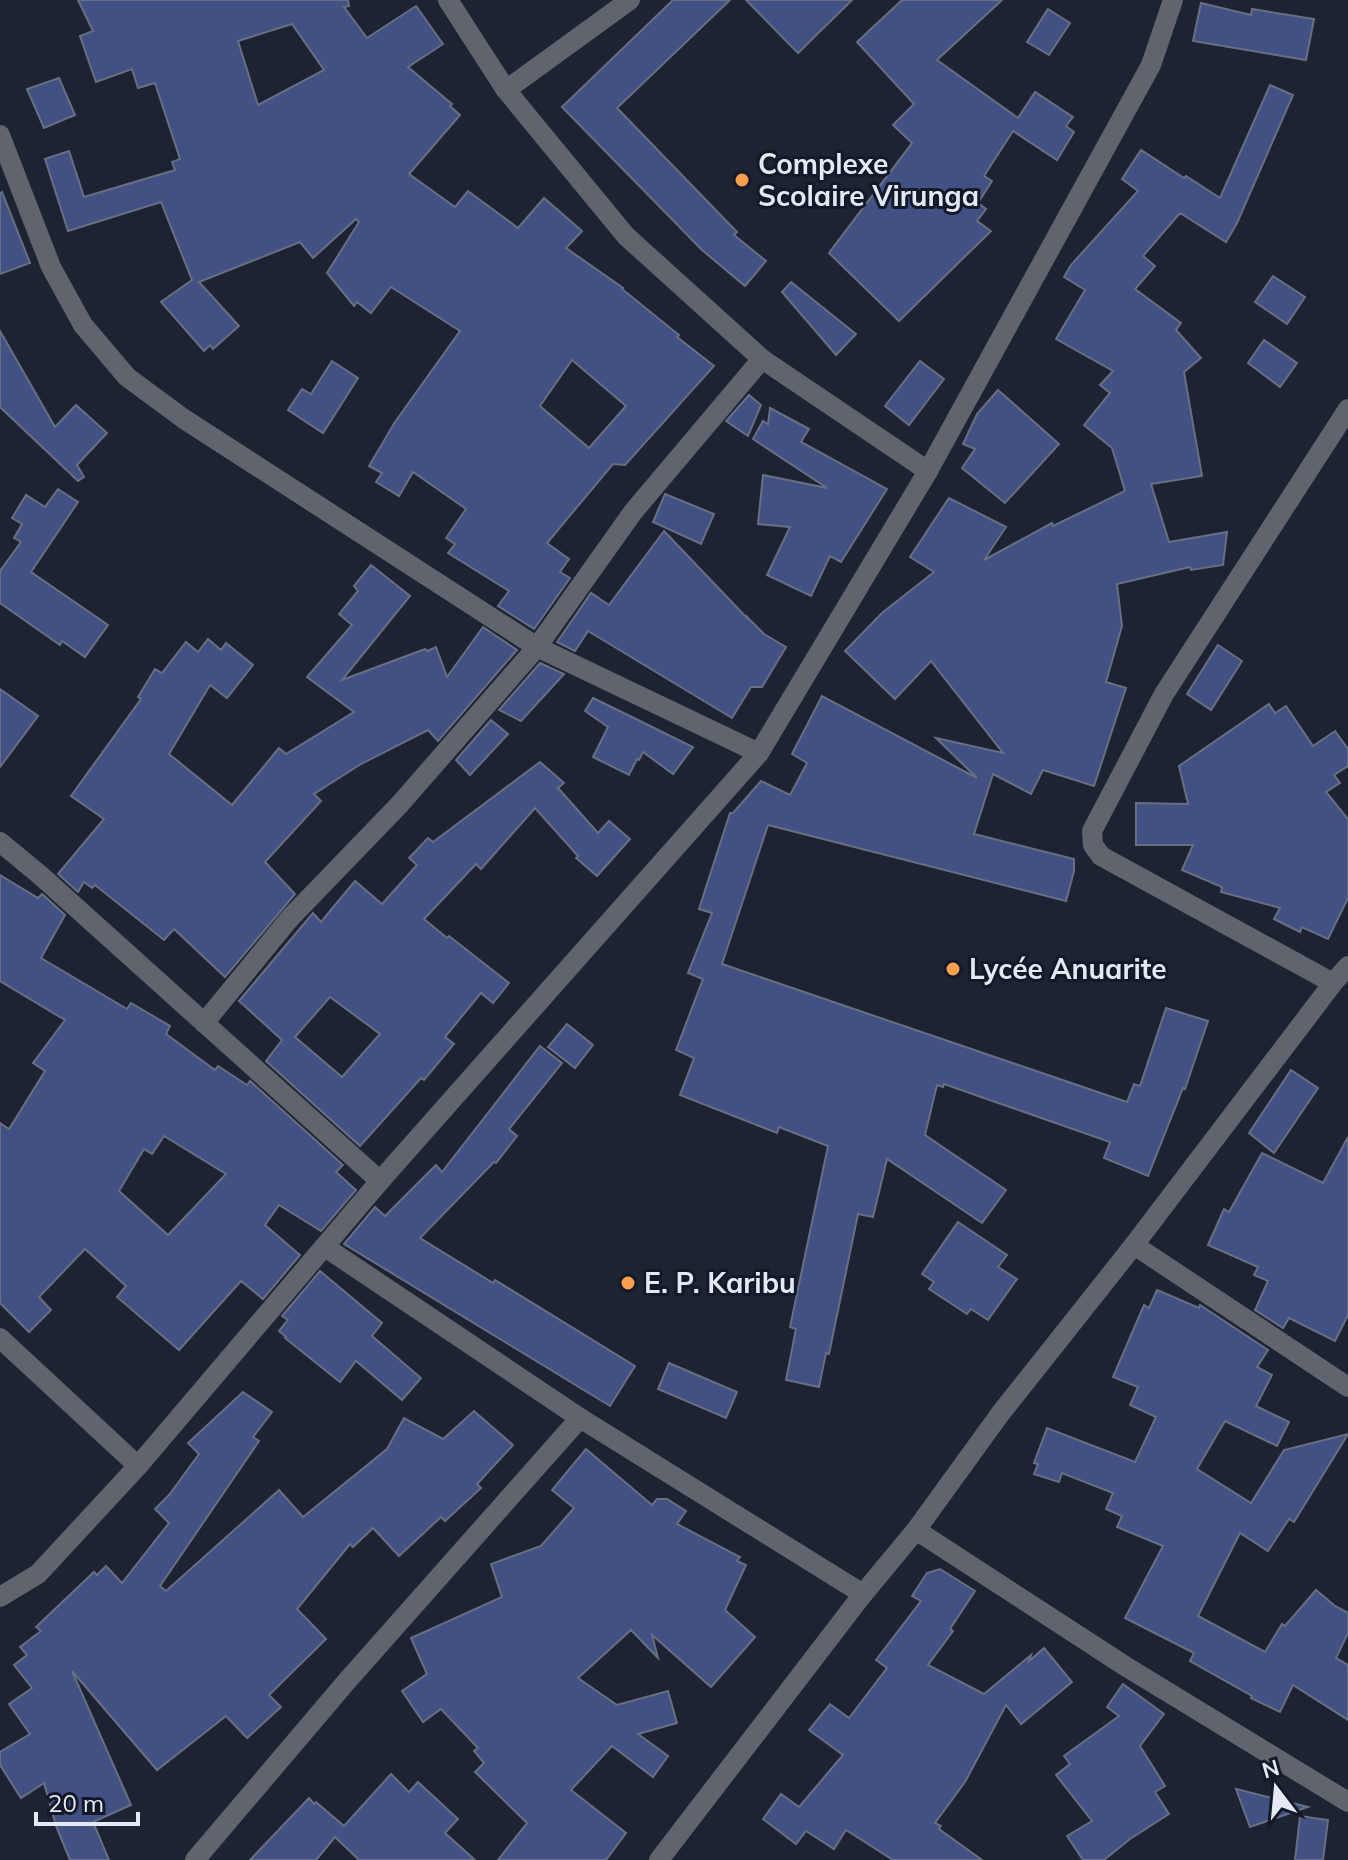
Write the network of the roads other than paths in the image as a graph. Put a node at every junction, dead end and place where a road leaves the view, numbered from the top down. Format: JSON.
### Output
{"nodes":[{"id":1,"x":448,"y":0,"type":"edge"},
{"id":2,"x":630,"y":0,"type":"edge"},
{"id":3,"x":1173,"y":0,"type":"edge"},
{"id":4,"x":506,"y":90,"type":"junction"},
{"id":5,"x":0,"y":135,"type":"edge"},
{"id":6,"x":762,"y":359,"type":"junction"},
{"id":7,"x":1348,"y":409,"type":"edge"},
{"id":8,"x":928,"y":471,"type":"junction"},
{"id":9,"x":537,"y":647,"type":"junction"},
{"id":10,"x":759,"y":753,"type":"junction"},
{"id":11,"x":0,"y":842,"type":"edge"},
{"id":12,"x":1348,"y":966,"type":"edge"},
{"id":13,"x":1333,"y":983,"type":"junction"},
{"id":14,"x":204,"y":1023,"type":"junction"},
{"id":15,"x":380,"y":1181,"type":"junction"},
{"id":16,"x":1134,"y":1245,"type":"junction"},
{"id":17,"x":325,"y":1247,"type":"junction"},
{"id":18,"x":0,"y":1338,"type":"edge"},
{"id":19,"x":1348,"y":1387,"type":"edge"},
{"id":20,"x":580,"y":1418,"type":"junction"},
{"id":21,"x":138,"y":1466,"type":"junction"},
{"id":22,"x":916,"y":1530,"type":"junction"},
{"id":23,"x":863,"y":1594,"type":"junction"},
{"id":24,"x":0,"y":1597,"type":"edge"},
{"id":25,"x":1348,"y":1802,"type":"edge"},
{"id":26,"x":195,"y":1860,"type":"edge"},
{"id":27,"x":659,"y":1860,"type":"edge"}],
"edges":[{"from":1,"to":4,"type":"street"},
{"from":2,"to":4,"type":"street"},
{"from":3,"to":8,"type":"street"},
{"from":4,"to":6,"type":"street"},
{"from":5,"to":9,"type":"street"},
{"from":6,"to":8,"type":"street"},
{"from":6,"to":9,"type":"street"},
{"from":7,"to":13,"type":"street"},
{"from":8,"to":10,"type":"street"},
{"from":9,"to":10,"type":"street"},
{"from":9,"to":14,"type":"street"},
{"from":10,"to":15,"type":"street"},
{"from":11,"to":14,"type":"street"},
{"from":12,"to":13,"type":"street"},
{"from":13,"to":16,"type":"street"},
{"from":14,"to":15,"type":"street"},
{"from":15,"to":17,"type":"street"},
{"from":16,"to":19,"type":"street"},
{"from":16,"to":22,"type":"street"},
{"from":17,"to":20,"type":"street"},
{"from":17,"to":21,"type":"street"},
{"from":18,"to":21,"type":"street"},
{"from":20,"to":23,"type":"street"},
{"from":20,"to":26,"type":"street"},
{"from":21,"to":24,"type":"street"},
{"from":22,"to":23,"type":"street"},
{"from":22,"to":25,"type":"street"},
{"from":23,"to":27,"type":"street"}]}
